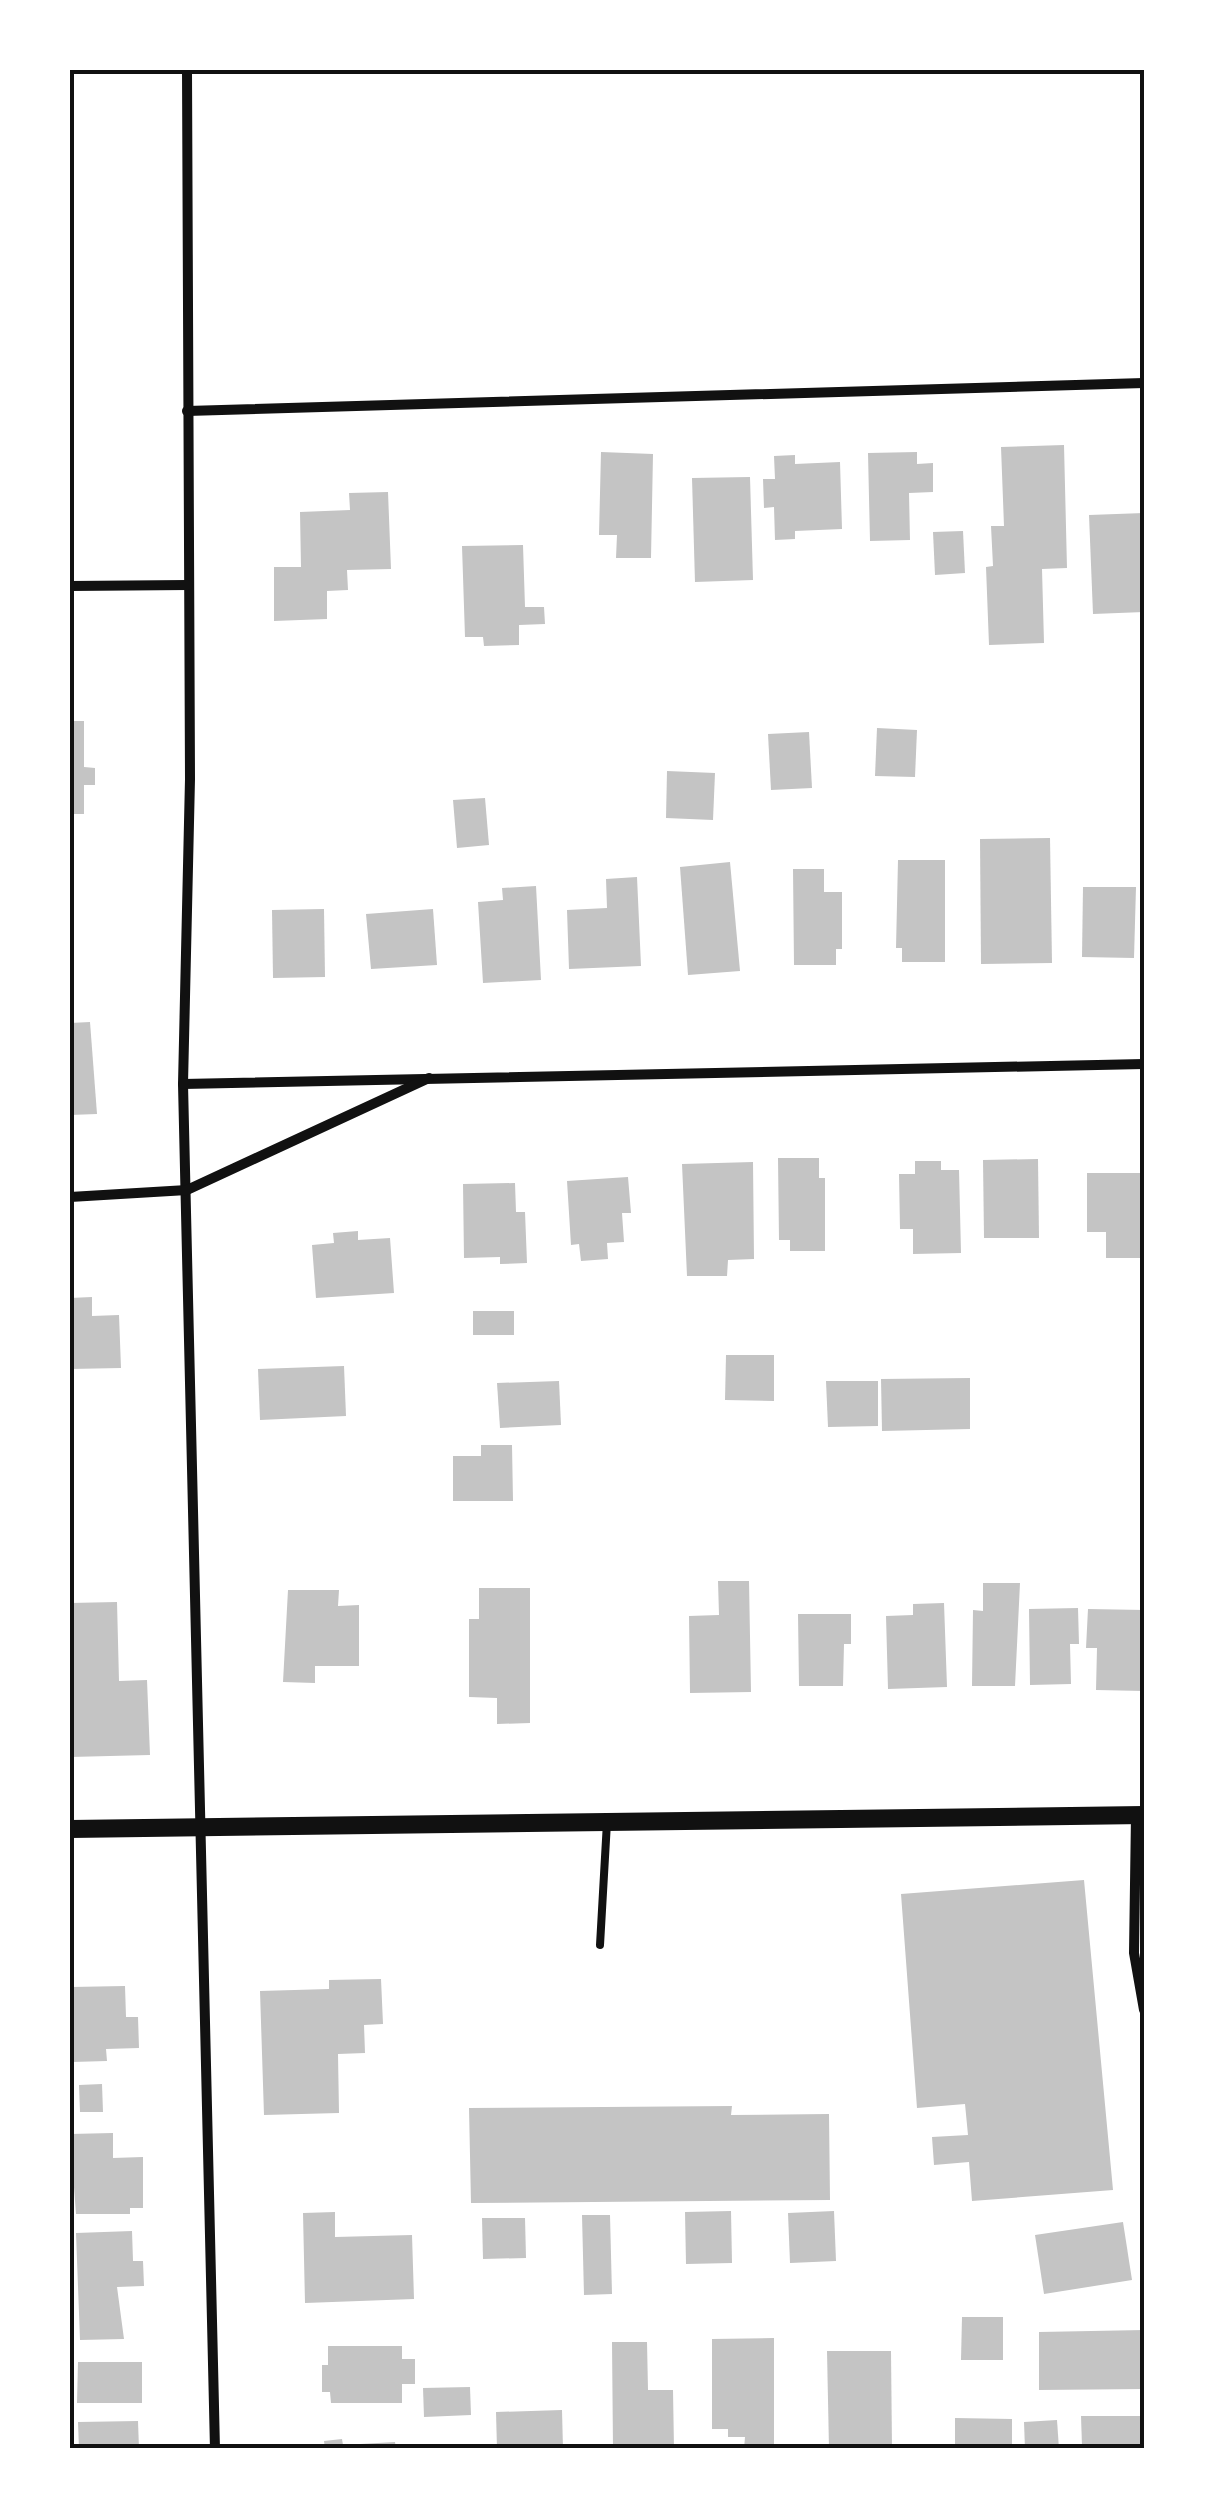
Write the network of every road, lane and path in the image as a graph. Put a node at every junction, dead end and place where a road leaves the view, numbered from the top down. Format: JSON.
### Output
{"nodes":[{"id":1,"x":188,"y":70,"type":"edge"},
{"id":2,"x":1144,"y":384,"type":"edge"},
{"id":3,"x":187,"y":411,"type":"junction"},
{"id":4,"x":70,"y":586,"type":"edge"},
{"id":5,"x":188,"y":586,"type":"junction"},
{"id":6,"x":1144,"y":1064,"type":"edge"},
{"id":7,"x":435,"y":1076,"type":"junction"},
{"id":8,"x":183,"y":1084,"type":"junction"},
{"id":9,"x":186,"y":1190,"type":"junction"},
{"id":10,"x":70,"y":1197,"type":"edge"},
{"id":11,"x":1140,"y":1815,"type":"edge"},
{"id":12,"x":607,"y":1822,"type":"junction"},
{"id":13,"x":203,"y":1827,"type":"junction"},
{"id":14,"x":70,"y":1829,"type":"edge"},
{"id":15,"x":600,"y":1945,"type":"dead end"},
{"id":16,"x":1144,"y":2010,"type":"edge"},
{"id":17,"x":215,"y":2449,"type":"edge"}],
"edges":[{"from":1,"to":3,"type":"street"},
{"from":2,"to":3,"type":"street"},
{"from":3,"to":5,"type":"street"},
{"from":4,"to":5,"type":"street"},
{"from":5,"to":8,"type":"street"},
{"from":6,"to":7,"type":"street"},
{"from":7,"to":8,"type":"street"},
{"from":7,"to":9,"type":"street"},
{"from":8,"to":9,"type":"street"},
{"from":9,"to":10,"type":"street"},
{"from":9,"to":13,"type":"street"},
{"from":11,"to":12,"type":"street"},
{"from":11,"to":16,"type":"street"},
{"from":12,"to":13,"type":"street"},
{"from":12,"to":15,"type":"lane"},
{"from":13,"to":14,"type":"street"},
{"from":13,"to":17,"type":"street"}]}
